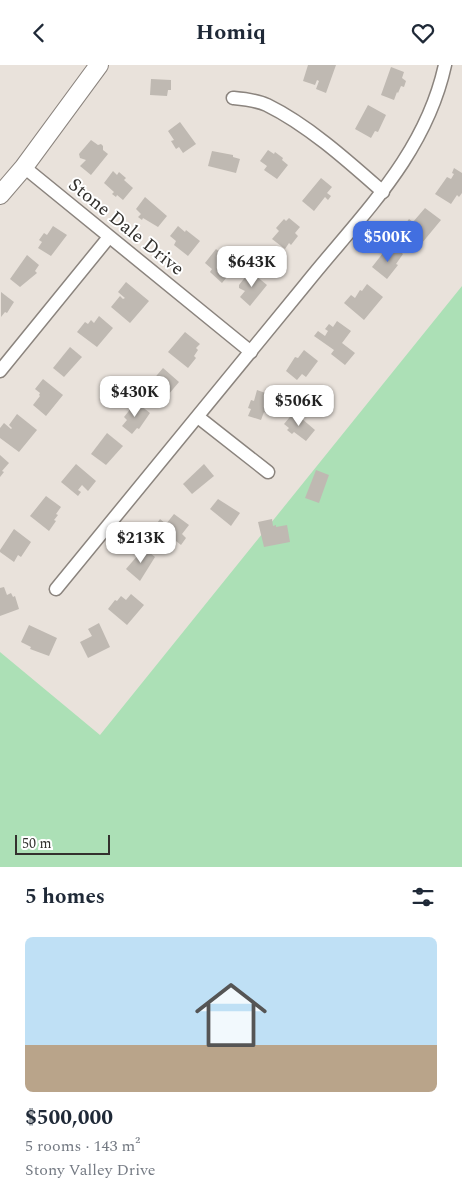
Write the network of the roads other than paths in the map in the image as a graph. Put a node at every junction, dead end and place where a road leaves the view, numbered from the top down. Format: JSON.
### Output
{"nodes":[{"id":1,"x":99,"y":65,"type":"edge"},
{"id":2,"x":446,"y":65,"type":"edge"},
{"id":3,"x":233,"y":99,"type":"dead end"},
{"id":4,"x":24,"y":167,"type":"junction"},
{"id":5,"x":383,"y":192,"type":"junction"},
{"id":6,"x":0,"y":195,"type":"edge"},
{"id":7,"x":109,"y":237,"type":"junction"},
{"id":8,"x":251,"y":352,"type":"junction"},
{"id":9,"x":0,"y":371,"type":"edge"},
{"id":10,"x":198,"y":417,"type":"junction"},
{"id":11,"x":268,"y":472,"type":"dead end"},
{"id":12,"x":56,"y":589,"type":"dead end"}],
"edges":[{"from":1,"to":4,"type":"main road"},
{"from":2,"to":5,"type":"street"},
{"from":3,"to":5,"type":"street"},
{"from":4,"to":6,"type":"main road"},
{"from":4,"to":7,"type":"street","name":"Stone Dale Drive"},
{"from":5,"to":8,"type":"street"},
{"from":7,"to":8,"type":"street","name":"Stone Dale Drive"},
{"from":7,"to":9,"type":"street"},
{"from":8,"to":10,"type":"street"},
{"from":10,"to":11,"type":"street"},
{"from":10,"to":12,"type":"street"}]}
